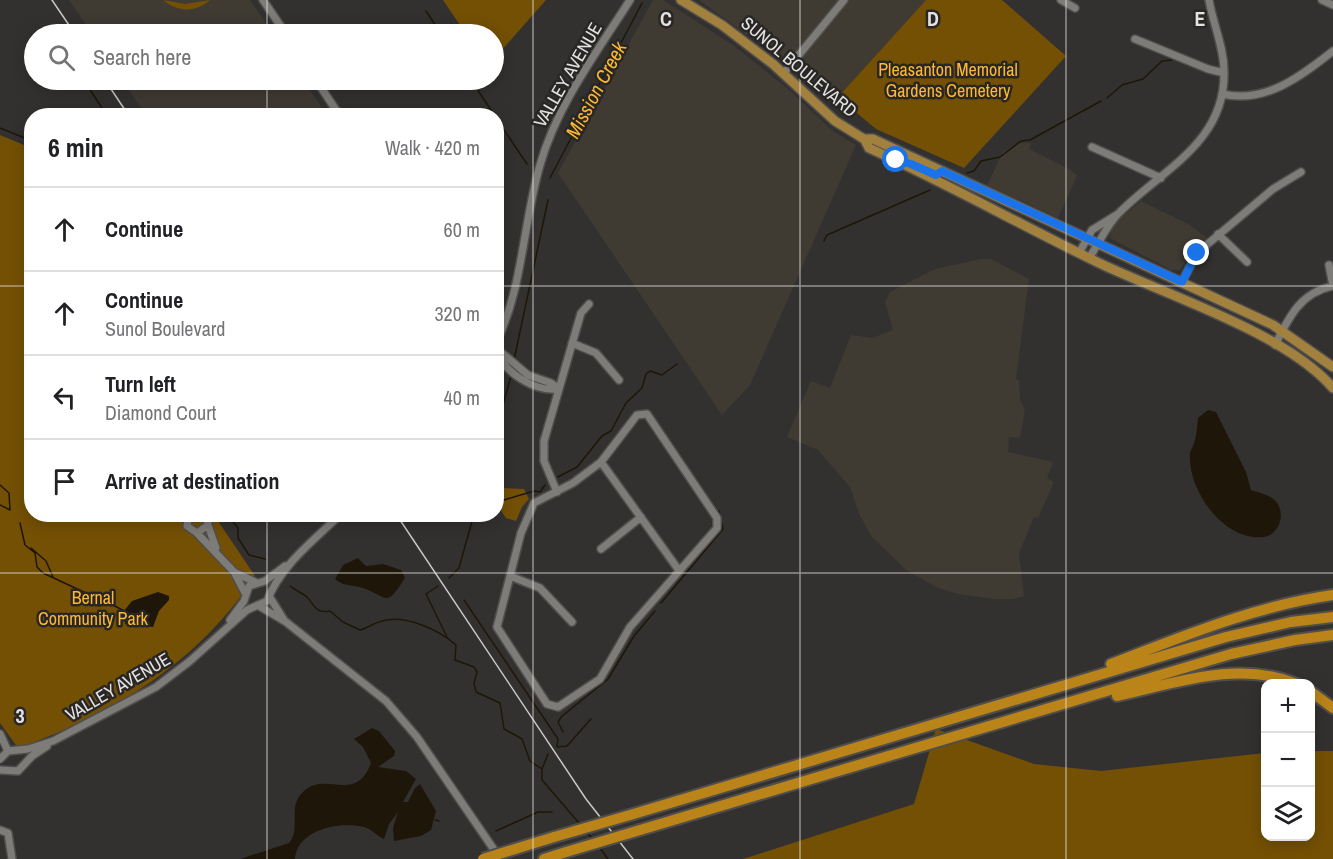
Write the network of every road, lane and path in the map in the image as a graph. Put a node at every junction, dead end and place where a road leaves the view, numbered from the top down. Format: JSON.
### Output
{"nodes":[{"id":1,"x":263,"y":0,"type":"edge"},
{"id":2,"x":630,"y":0,"type":"edge"},
{"id":3,"x":681,"y":0,"type":"edge"},
{"id":4,"x":844,"y":0,"type":"edge"},
{"id":5,"x":1061,"y":0,"type":"edge"},
{"id":6,"x":1209,"y":0,"type":"edge"},
{"id":7,"x":1322,"y":0,"type":"edge"},
{"id":8,"x":1333,"y":5,"type":"edge"},
{"id":9,"x":1075,"y":8,"type":"dead end"},
{"id":10,"x":279,"y":24,"type":"edge"},
{"id":11,"x":1135,"y":39,"type":"dead end"},
{"id":12,"x":1333,"y":51,"type":"edge"},
{"id":13,"x":784,"y":73,"type":"junction"},
{"id":14,"x":1224,"y":73,"type":"junction"},
{"id":15,"x":323,"y":90,"type":"edge"},
{"id":16,"x":1222,"y":94,"type":"junction"},
{"id":17,"x":335,"y":108,"type":"edge"},
{"id":18,"x":865,"y":140,"type":"junction"},
{"id":19,"x":1092,"y":147,"type":"dead end"},
{"id":20,"x":896,"y":160,"type":"junction"},
{"id":21,"x":942,"y":171,"type":"junction"},
{"id":22,"x":1300,"y":172,"type":"dead end"},
{"id":23,"x":1161,"y":178,"type":"junction"},
{"id":24,"x":1118,"y":214,"type":"junction"},
{"id":25,"x":1218,"y":234,"type":"junction"},
{"id":26,"x":1087,"y":239,"type":"junction"},
{"id":27,"x":1098,"y":245,"type":"junction"},
{"id":28,"x":1079,"y":253,"type":"junction"},
{"id":29,"x":1089,"y":258,"type":"junction"},
{"id":30,"x":1247,"y":262,"type":"dead end"},
{"id":31,"x":1329,"y":265,"type":"dead end"},
{"id":32,"x":1182,"y":282,"type":"junction"},
{"id":33,"x":1333,"y":286,"type":"edge"},
{"id":34,"x":589,"y":304,"type":"dead end"},
{"id":35,"x":508,"y":313,"type":"junction"},
{"id":36,"x":504,"y":316,"type":"edge"},
{"id":37,"x":504,"y":323,"type":"edge"},
{"id":38,"x":1282,"y":331,"type":"junction"},
{"id":39,"x":572,"y":343,"type":"junction"},
{"id":40,"x":1275,"y":345,"type":"junction"},
{"id":41,"x":504,"y":358,"type":"edge"},
{"id":42,"x":1333,"y":367,"type":"edge"},
{"id":43,"x":619,"y":380,"type":"dead end"},
{"id":44,"x":1331,"y":385,"type":"edge"},
{"id":45,"x":560,"y":389,"type":"junction"},
{"id":46,"x":601,"y":462,"type":"junction"},
{"id":47,"x":557,"y":492,"type":"junction"},
{"id":48,"x":641,"y":517,"type":"junction"},
{"id":49,"x":188,"y":522,"type":"edge"},
{"id":50,"x":208,"y":522,"type":"edge"},
{"id":51,"x":333,"y":522,"type":"edge"},
{"id":52,"x":208,"y":525,"type":"junction"},
{"id":53,"x":197,"y":533,"type":"junction"},
{"id":54,"x":601,"y":549,"type":"dead end"},
{"id":55,"x":218,"y":553,"type":"junction"},
{"id":56,"x":296,"y":557,"type":"junction"},
{"id":57,"x":678,"y":569,"type":"junction"},
{"id":58,"x":234,"y":572,"type":"junction"},
{"id":59,"x":510,"y":576,"type":"junction"},
{"id":60,"x":257,"y":582,"type":"junction"},
{"id":61,"x":269,"y":594,"type":"junction"},
{"id":62,"x":246,"y":595,"type":"junction"},
{"id":63,"x":1333,"y":595,"type":"edge"},
{"id":64,"x":256,"y":606,"type":"junction"},
{"id":65,"x":1333,"y":617,"type":"edge"},
{"id":66,"x":286,"y":622,"type":"junction"},
{"id":67,"x":572,"y":622,"type":"dead end"},
{"id":68,"x":221,"y":631,"type":"junction"},
{"id":69,"x":1333,"y":635,"type":"edge"},
{"id":70,"x":1282,"y":679,"type":"edge"},
{"id":71,"x":1039,"y":693,"type":"junction"},
{"id":72,"x":1315,"y":695,"type":"edge"},
{"id":73,"x":1093,"y":697,"type":"junction"},
{"id":74,"x":1333,"y":708,"type":"edge"},
{"id":75,"x":0,"y":734,"type":"edge"},
{"id":76,"x":53,"y":741,"type":"junction"},
{"id":77,"x":18,"y":751,"type":"junction"},
{"id":78,"x":4,"y":756,"type":"edge"},
{"id":79,"x":24,"y":765,"type":"junction"},
{"id":80,"x":3,"y":770,"type":"edge"},
{"id":81,"x":0,"y":830,"type":"edge"},
{"id":82,"x":12,"y":859,"type":"edge"},
{"id":83,"x":482,"y":859,"type":"edge"},
{"id":84,"x":500,"y":859,"type":"edge"},
{"id":85,"x":544,"y":859,"type":"edge"}],
"edges":[{"from":1,"to":10,"type":"street"},
{"from":2,"to":35,"type":"street","name":"VALLEY AVENUE"},
{"from":3,"to":13,"type":"main road","name":"SUNOL BOULEVARD"},
{"from":4,"to":13,"type":"street"},
{"from":5,"to":9,"type":"street"},
{"from":6,"to":14,"type":"street"},
{"from":7,"to":8,"type":"street"},
{"from":11,"to":14,"type":"street"},
{"from":12,"to":16,"type":"street"},
{"from":13,"to":18,"type":"main road","name":"SUNOL BOULEVARD"},
{"from":14,"to":16,"type":"street"},
{"from":15,"to":17,"type":"street"},
{"from":16,"to":23,"type":"street"},
{"from":18,"to":20,"type":"main road","name":"SUNOL BOULEVARD"},
{"from":18,"to":21,"type":"main road","name":"SUNOL BOULEVARD"},
{"from":19,"to":23,"type":"street"},
{"from":20,"to":21,"type":"main road"},
{"from":20,"to":28,"type":"main road","name":"SUNOL BOULEVARD"},
{"from":21,"to":26,"type":"main road","name":"SUNOL BOULEVARD"},
{"from":22,"to":25,"type":"street"},
{"from":23,"to":24,"type":"street"},
{"from":24,"to":26,"type":"street"},
{"from":24,"to":27,"type":"street"},
{"from":25,"to":30,"type":"street"},
{"from":25,"to":32,"type":"street"},
{"from":26,"to":27,"type":"main road","name":"SUNOL BOULEVARD"},
{"from":26,"to":28,"type":"street"},
{"from":27,"to":29,"type":"street"},
{"from":27,"to":32,"type":"main road","name":"SUNOL BOULEVARD"},
{"from":28,"to":29,"type":"main road","name":"SUNOL BOULEVARD"},
{"from":29,"to":40,"type":"main road","name":"SUNOL BOULEVARD"},
{"from":31,"to":33,"type":"street"},
{"from":32,"to":38,"type":"main road","name":"SUNOL BOULEVARD"},
{"from":33,"to":38,"type":"street"},
{"from":34,"to":39,"type":"street"},
{"from":35,"to":36,"type":"street"},
{"from":35,"to":37,"type":"street","name":"VALLEY AVENUE"},
{"from":38,"to":40,"type":"street"},
{"from":38,"to":42,"type":"main road","name":"SUNOL BOULEVARD"},
{"from":39,"to":43,"type":"street"},
{"from":39,"to":45,"type":"street"},
{"from":40,"to":44,"type":"main road","name":"SUNOL BOULEVARD"},
{"from":41,"to":45,"type":"street"},
{"from":45,"to":47,"type":"street"},
{"from":46,"to":47,"type":"street"},
{"from":46,"to":48,"type":"street"},
{"from":46,"to":57,"type":"street"},
{"from":47,"to":59,"type":"street"},
{"from":48,"to":54,"type":"street"},
{"from":48,"to":57,"type":"street"},
{"from":49,"to":53,"type":"street"},
{"from":50,"to":52,"type":"street"},
{"from":51,"to":56,"type":"street"},
{"from":52,"to":53,"type":"street"},
{"from":52,"to":55,"type":"street"},
{"from":53,"to":55,"type":"street"},
{"from":55,"to":58,"type":"street"},
{"from":56,"to":60,"type":"street"},
{"from":56,"to":61,"type":"street"},
{"from":57,"to":59,"type":"street"},
{"from":58,"to":60,"type":"street"},
{"from":58,"to":62,"type":"street"},
{"from":59,"to":67,"type":"street"},
{"from":60,"to":61,"type":"street"},
{"from":60,"to":62,"type":"street"},
{"from":61,"to":64,"type":"street"},
{"from":61,"to":66,"type":"street"},
{"from":62,"to":64,"type":"street"},
{"from":62,"to":68,"type":"street","name":"VALLEY AVENUE"},
{"from":63,"to":71,"type":"highway"},
{"from":64,"to":66,"type":"street"},
{"from":64,"to":68,"type":"street","name":"VALLEY AVENUE"},
{"from":65,"to":71,"type":"highway"},
{"from":66,"to":84,"type":"street"},
{"from":68,"to":76,"type":"street","name":"VALLEY AVENUE"},
{"from":69,"to":73,"type":"highway"},
{"from":70,"to":73,"type":"highway"},
{"from":71,"to":83,"type":"highway","bridge":true},
{"from":72,"to":74,"type":"highway"},
{"from":73,"to":85,"type":"highway","bridge":true},
{"from":75,"to":78,"type":"street"},
{"from":76,"to":77,"type":"street","name":"VALLEY AVENUE"},
{"from":76,"to":79,"type":"street","name":"VALLEY AVENUE"},
{"from":77,"to":78,"type":"street","name":"VALLEY AVENUE"},
{"from":77,"to":79,"type":"street"},
{"from":78,"to":80,"type":"street","name":"VALLEY AVENUE"},
{"from":79,"to":80,"type":"street","name":"VALLEY AVENUE"},
{"from":81,"to":82,"type":"street"}]}
